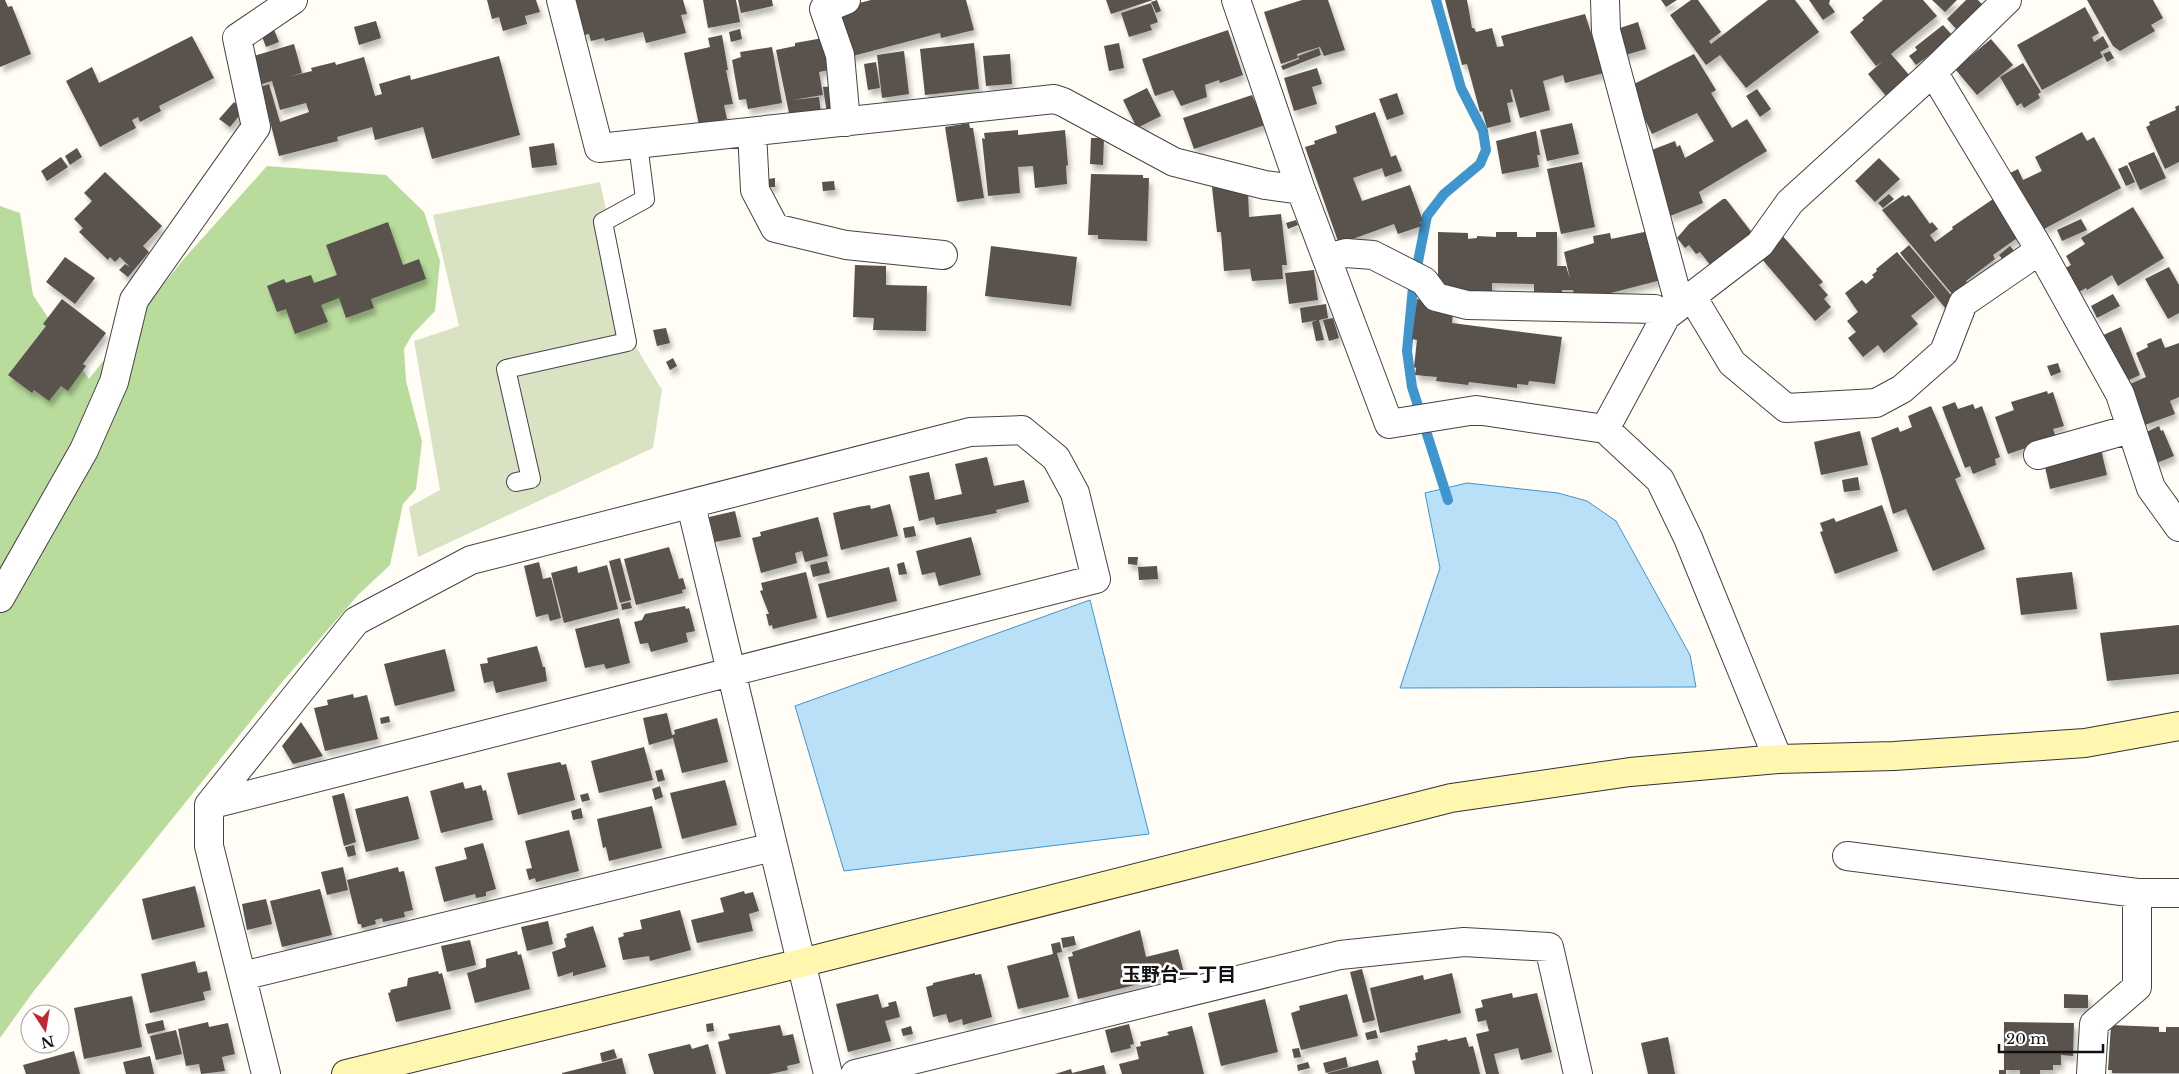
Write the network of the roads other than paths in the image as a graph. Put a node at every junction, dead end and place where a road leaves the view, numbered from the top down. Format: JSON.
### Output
{"nodes":[{"id":1,"x":293,"y":0,"type":"edge"},
{"id":2,"x":561,"y":0,"type":"edge"},
{"id":3,"x":846,"y":0,"type":"edge"},
{"id":4,"x":1236,"y":0,"type":"edge"},
{"id":5,"x":1605,"y":0,"type":"edge"},
{"id":6,"x":2007,"y":0,"type":"edge"},
{"id":7,"x":1933,"y":72,"type":"junction"},
{"id":8,"x":846,"y":122,"type":"junction"},
{"id":9,"x":752,"y":132,"type":"junction"},
{"id":10,"x":638,"y":144,"type":"junction"},
{"id":11,"x":1301,"y":190,"type":"junction"},
{"id":12,"x":2040,"y":250,"type":"junction"},
{"id":13,"x":943,"y":255,"type":"dead end"},
{"id":14,"x":1327,"y":258,"type":"junction"},
{"id":15,"x":1678,"y":305,"type":"junction"},
{"id":16,"x":2130,"y":428,"type":"junction"},
{"id":17,"x":1605,"y":429,"type":"junction"},
{"id":18,"x":2038,"y":455,"type":"dead end"},
{"id":19,"x":516,"y":482,"type":"dead end"},
{"id":20,"x":691,"y":505,"type":"junction"},
{"id":21,"x":2179,"y":528,"type":"edge"},
{"id":22,"x":0,"y":598,"type":"edge"},
{"id":23,"x":732,"y":673,"type":"junction"},
{"id":24,"x":2179,"y":726,"type":"edge"},
{"id":25,"x":1778,"y":758,"type":"junction"},
{"id":26,"x":209,"y":805,"type":"junction"},
{"id":27,"x":773,"y":846,"type":"junction"},
{"id":28,"x":1847,"y":856,"type":"dead end"},
{"id":29,"x":2137,"y":893,"type":"junction"},
{"id":30,"x":2179,"y":893,"type":"edge"},
{"id":31,"x":801,"y":963,"type":"junction"},
{"id":32,"x":242,"y":976,"type":"junction"},
{"id":33,"x":266,"y":1074,"type":"edge"},
{"id":34,"x":346,"y":1074,"type":"edge"},
{"id":35,"x":828,"y":1074,"type":"edge"},
{"id":36,"x":855,"y":1074,"type":"edge"},
{"id":37,"x":1578,"y":1074,"type":"edge"},
{"id":38,"x":2091,"y":1074,"type":"edge"}],
"edges":[{"from":1,"to":22,"type":"street"},
{"from":2,"to":10,"type":"street"},
{"from":3,"to":8,"type":"street"},
{"from":4,"to":11,"type":"street"},
{"from":5,"to":15,"type":"street"},
{"from":6,"to":7,"type":"street"},
{"from":7,"to":12,"type":"street"},
{"from":7,"to":15,"type":"street"},
{"from":8,"to":9,"type":"street"},
{"from":8,"to":11,"type":"street"},
{"from":9,"to":10,"type":"street"},
{"from":9,"to":13,"type":"street"},
{"from":10,"to":19,"type":"lane"},
{"from":11,"to":14,"type":"street"},
{"from":12,"to":15,"type":"street"},
{"from":12,"to":16,"type":"street"},
{"from":14,"to":15,"type":"street"},
{"from":14,"to":17,"type":"street"},
{"from":15,"to":17,"type":"street"},
{"from":16,"to":18,"type":"street"},
{"from":16,"to":21,"type":"street"},
{"from":17,"to":25,"type":"street"},
{"from":20,"to":23,"type":"street"},
{"from":20,"to":23,"type":"street"},
{"from":20,"to":26,"type":"street"},
{"from":23,"to":26,"type":"street"},
{"from":23,"to":27,"type":"street"},
{"from":24,"to":25,"type":"street"},
{"from":25,"to":31,"type":"street"},
{"from":26,"to":32,"type":"street"},
{"from":27,"to":31,"type":"street"},
{"from":27,"to":32,"type":"street"},
{"from":28,"to":29,"type":"street"},
{"from":29,"to":30,"type":"street"},
{"from":29,"to":38,"type":"street"},
{"from":31,"to":34,"type":"street"},
{"from":31,"to":35,"type":"street"},
{"from":32,"to":33,"type":"street"},
{"from":36,"to":37,"type":"street"}]}
